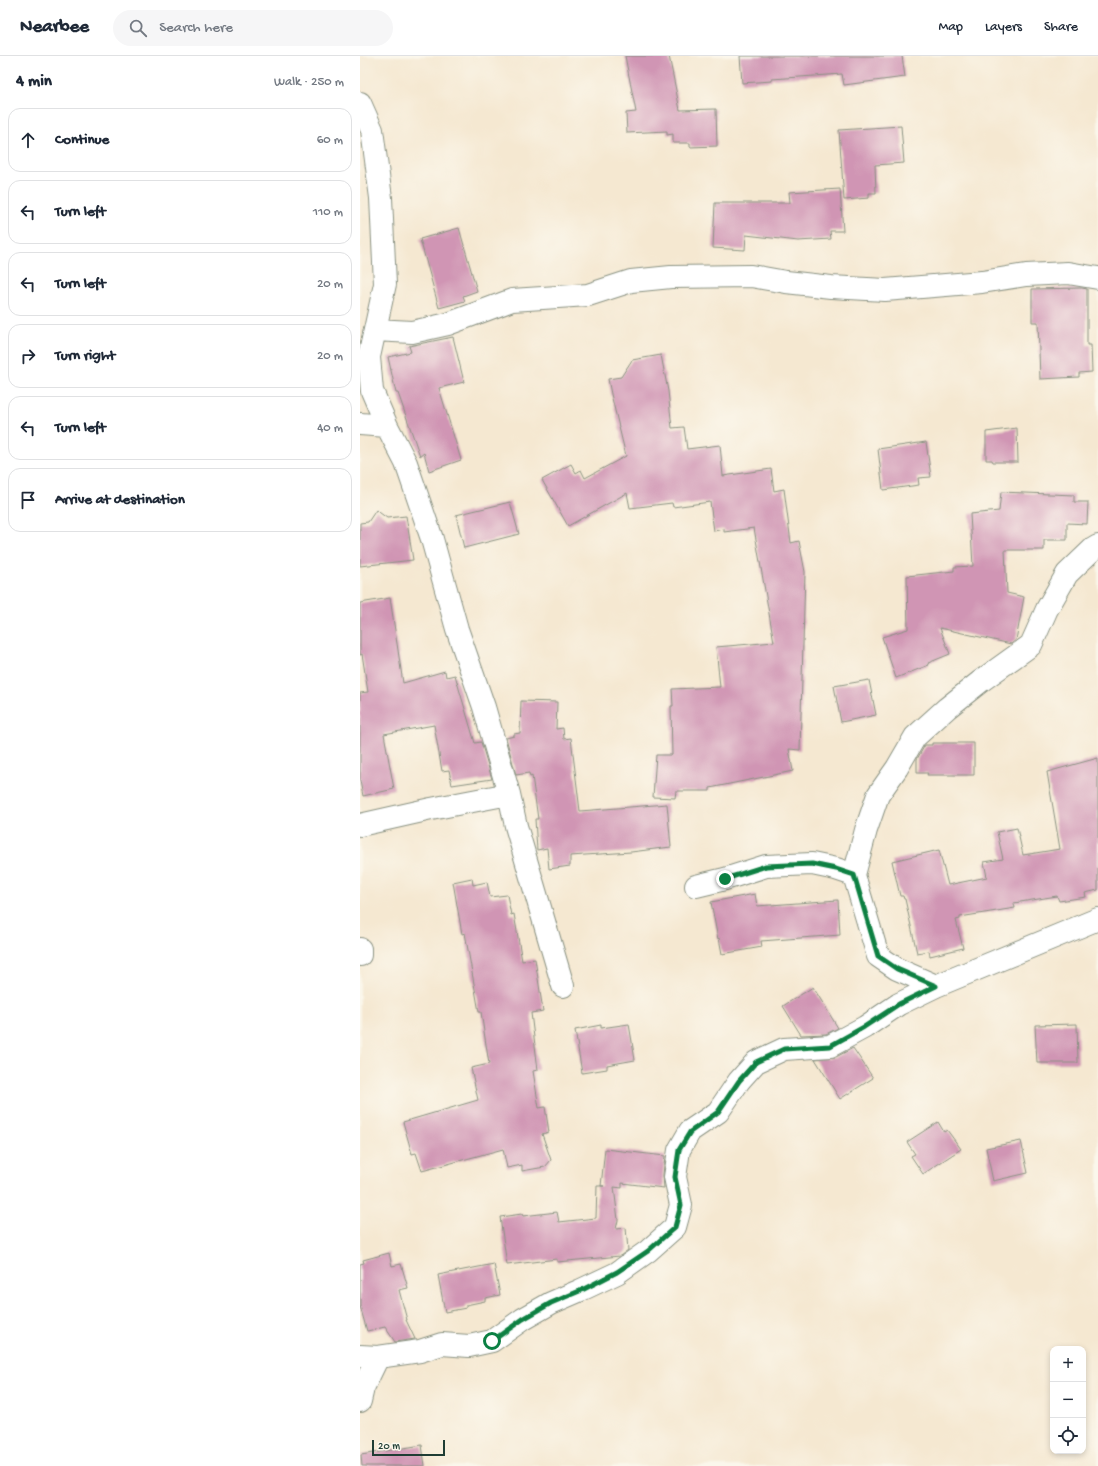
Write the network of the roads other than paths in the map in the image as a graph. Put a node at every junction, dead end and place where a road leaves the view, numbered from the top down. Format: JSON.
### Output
{"nodes":[{"id":1,"x":360,"y":103,"type":"edge"},
{"id":2,"x":1098,"y":278,"type":"edge"},
{"id":3,"x":375,"y":330,"type":"junction"},
{"id":4,"x":360,"y":424,"type":"edge"},
{"id":5,"x":387,"y":426,"type":"junction"},
{"id":6,"x":1098,"y":546,"type":"edge"},
{"id":7,"x":510,"y":794,"type":"junction"},
{"id":8,"x":360,"y":825,"type":"edge"},
{"id":9,"x":854,"y":875,"type":"junction"},
{"id":10,"x":696,"y":886,"type":"dead end"},
{"id":11,"x":1098,"y":919,"type":"edge"},
{"id":12,"x":360,"y":949,"type":"edge"},
{"id":13,"x":360,"y":954,"type":"edge"},
{"id":14,"x":563,"y":986,"type":"dead end"},
{"id":15,"x":936,"y":986,"type":"junction"},
{"id":16,"x":369,"y":1357,"type":"edge"},
{"id":17,"x":360,"y":1400,"type":"edge"}],
"edges":[{"from":1,"to":3,"type":"street"},
{"from":2,"to":3,"type":"street"},
{"from":3,"to":5,"type":"street"},
{"from":4,"to":5,"type":"street"},
{"from":5,"to":7,"type":"street"},
{"from":6,"to":9,"type":"street"},
{"from":7,"to":8,"type":"street"},
{"from":7,"to":14,"type":"street"},
{"from":9,"to":10,"type":"street"},
{"from":9,"to":15,"type":"street"},
{"from":11,"to":15,"type":"street"},
{"from":12,"to":13,"type":"street"},
{"from":15,"to":16,"type":"street"},
{"from":16,"to":17,"type":"street"}]}
